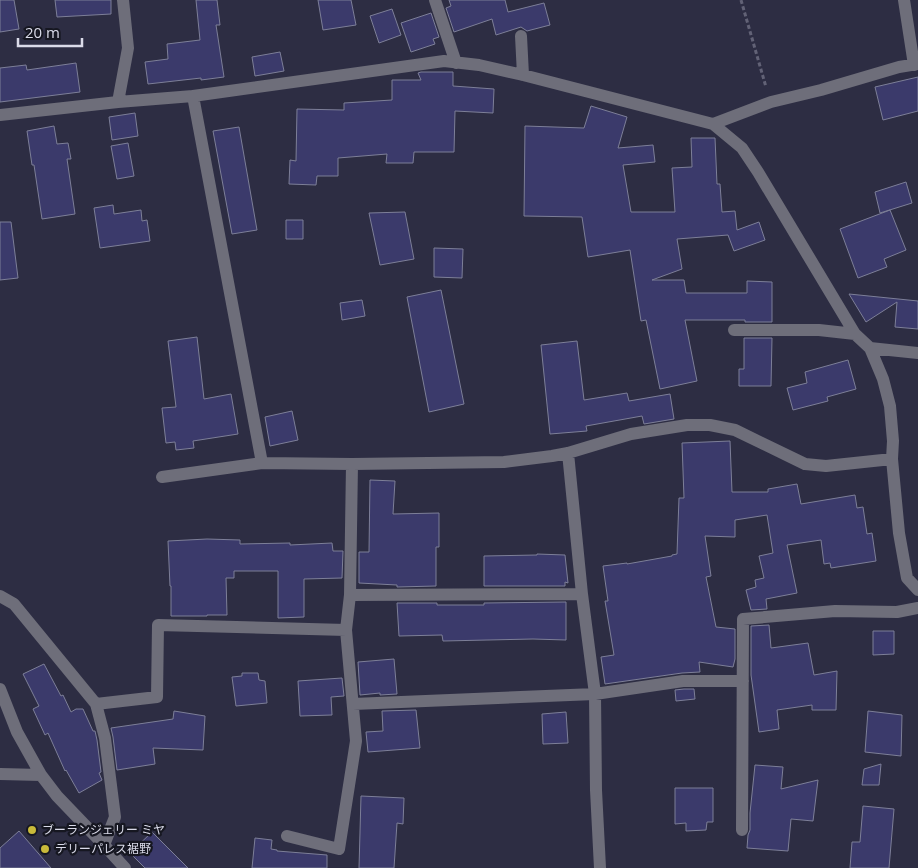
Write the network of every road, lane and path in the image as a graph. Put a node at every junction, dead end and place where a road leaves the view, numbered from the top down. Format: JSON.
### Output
{"nodes":[{"id":1,"x":123,"y":0,"type":"edge"},
{"id":2,"x":435,"y":0,"type":"edge"},
{"id":3,"x":741,"y":0,"type":"edge"},
{"id":4,"x":904,"y":0,"type":"edge"},
{"id":5,"x":521,"y":36,"type":"dead end"},
{"id":6,"x":456,"y":62,"type":"junction"},
{"id":7,"x":916,"y":65,"type":"edge"},
{"id":8,"x":523,"y":75,"type":"junction"},
{"id":9,"x":193,"y":96,"type":"junction"},
{"id":10,"x":118,"y":102,"type":"junction"},
{"id":11,"x":771,"y":102,"type":"junction"},
{"id":12,"x":0,"y":115,"type":"edge"},
{"id":13,"x":713,"y":124,"type":"junction"},
{"id":14,"x":734,"y":330,"type":"dead end"},
{"id":15,"x":855,"y":334,"type":"junction"},
{"id":16,"x":870,"y":348,"type":"junction"},
{"id":17,"x":918,"y":353,"type":"edge"},
{"id":18,"x":568,"y":453,"type":"junction"},
{"id":19,"x":892,"y":459,"type":"junction"},
{"id":20,"x":262,"y":463,"type":"junction"},
{"id":21,"x":352,"y":464,"type":"junction"},
{"id":22,"x":162,"y":477,"type":"dead end"},
{"id":23,"x":918,"y":590,"type":"edge"},
{"id":24,"x":582,"y":594,"type":"junction"},
{"id":25,"x":350,"y":595,"type":"junction"},
{"id":26,"x":0,"y":596,"type":"edge"},
{"id":27,"x":918,"y":608,"type":"edge"},
{"id":28,"x":346,"y":630,"type":"junction"},
{"id":29,"x":743,"y":681,"type":"junction"},
{"id":30,"x":0,"y":689,"type":"edge"},
{"id":31,"x":595,"y":694,"type":"junction"},
{"id":32,"x":96,"y":704,"type":"junction"},
{"id":33,"x":353,"y":704,"type":"junction"},
{"id":34,"x":0,"y":774,"type":"edge"},
{"id":35,"x":41,"y":775,"type":"junction"},
{"id":36,"x":742,"y":830,"type":"dead end"},
{"id":37,"x":287,"y":836,"type":"dead end"},
{"id":38,"x":104,"y":845,"type":"junction"},
{"id":39,"x":124,"y":868,"type":"edge"},
{"id":40,"x":600,"y":868,"type":"edge"}],
"edges":[{"from":1,"to":10,"type":"street"},
{"from":2,"to":6,"type":"street"},
{"from":3,"to":11,"type":"path"},
{"from":4,"to":7,"type":"street"},
{"from":5,"to":8,"type":"street"},
{"from":6,"to":8,"type":"street"},
{"from":6,"to":9,"type":"street"},
{"from":7,"to":11,"type":"street"},
{"from":8,"to":13,"type":"street"},
{"from":9,"to":10,"type":"street"},
{"from":9,"to":20,"type":"street"},
{"from":10,"to":12,"type":"street"},
{"from":11,"to":13,"type":"street"},
{"from":13,"to":15,"type":"street"},
{"from":14,"to":15,"type":"street"},
{"from":15,"to":16,"type":"street"},
{"from":16,"to":17,"type":"street"},
{"from":16,"to":19,"type":"street"},
{"from":18,"to":19,"type":"street"},
{"from":18,"to":21,"type":"street"},
{"from":18,"to":24,"type":"street"},
{"from":19,"to":23,"type":"street"},
{"from":20,"to":21,"type":"street"},
{"from":20,"to":22,"type":"street"},
{"from":21,"to":25,"type":"street"},
{"from":24,"to":25,"type":"street"},
{"from":24,"to":31,"type":"street"},
{"from":25,"to":28,"type":"street"},
{"from":26,"to":32,"type":"street"},
{"from":27,"to":29,"type":"street"},
{"from":28,"to":32,"type":"street"},
{"from":28,"to":33,"type":"street"},
{"from":29,"to":31,"type":"street"},
{"from":29,"to":36,"type":"street"},
{"from":30,"to":35,"type":"street"},
{"from":31,"to":33,"type":"street"},
{"from":31,"to":40,"type":"street"},
{"from":32,"to":38,"type":"street"},
{"from":33,"to":37,"type":"street"},
{"from":34,"to":35,"type":"street"},
{"from":35,"to":38,"type":"street"},
{"from":38,"to":39,"type":"street"}]}
